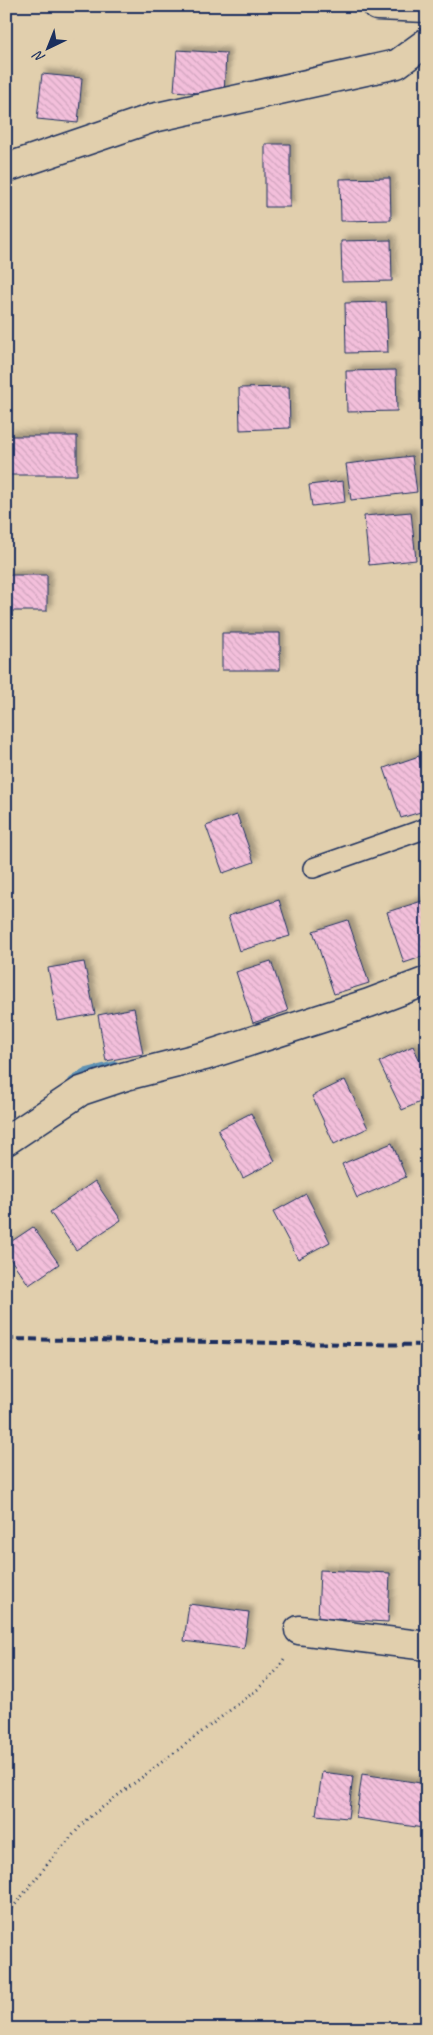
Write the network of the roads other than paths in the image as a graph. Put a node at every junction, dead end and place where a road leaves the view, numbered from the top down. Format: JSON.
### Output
{"nodes":[{"id":1,"x":377,"y":6,"type":"edge"},
{"id":2,"x":427,"y":8,"type":"edge"},
{"id":3,"x":427,"y":42,"type":"edge"},
{"id":4,"x":6,"y":168,"type":"edge"},
{"id":5,"x":427,"y":828,"type":"edge"},
{"id":6,"x":313,"y":868,"type":"dead end"},
{"id":7,"x":427,"y":981,"type":"edge"},
{"id":8,"x":6,"y":1140,"type":"edge"},
{"id":9,"x":299,"y":1630,"type":"road end"},
{"id":10,"x":427,"y":1646,"type":"edge"}],
"edges":[{"from":1,"to":2,"type":"street"},
{"from":3,"to":4,"type":"street"},
{"from":5,"to":6,"type":"lane"},
{"from":7,"to":8,"type":"street"},
{"from":9,"to":10,"type":"street"}]}
